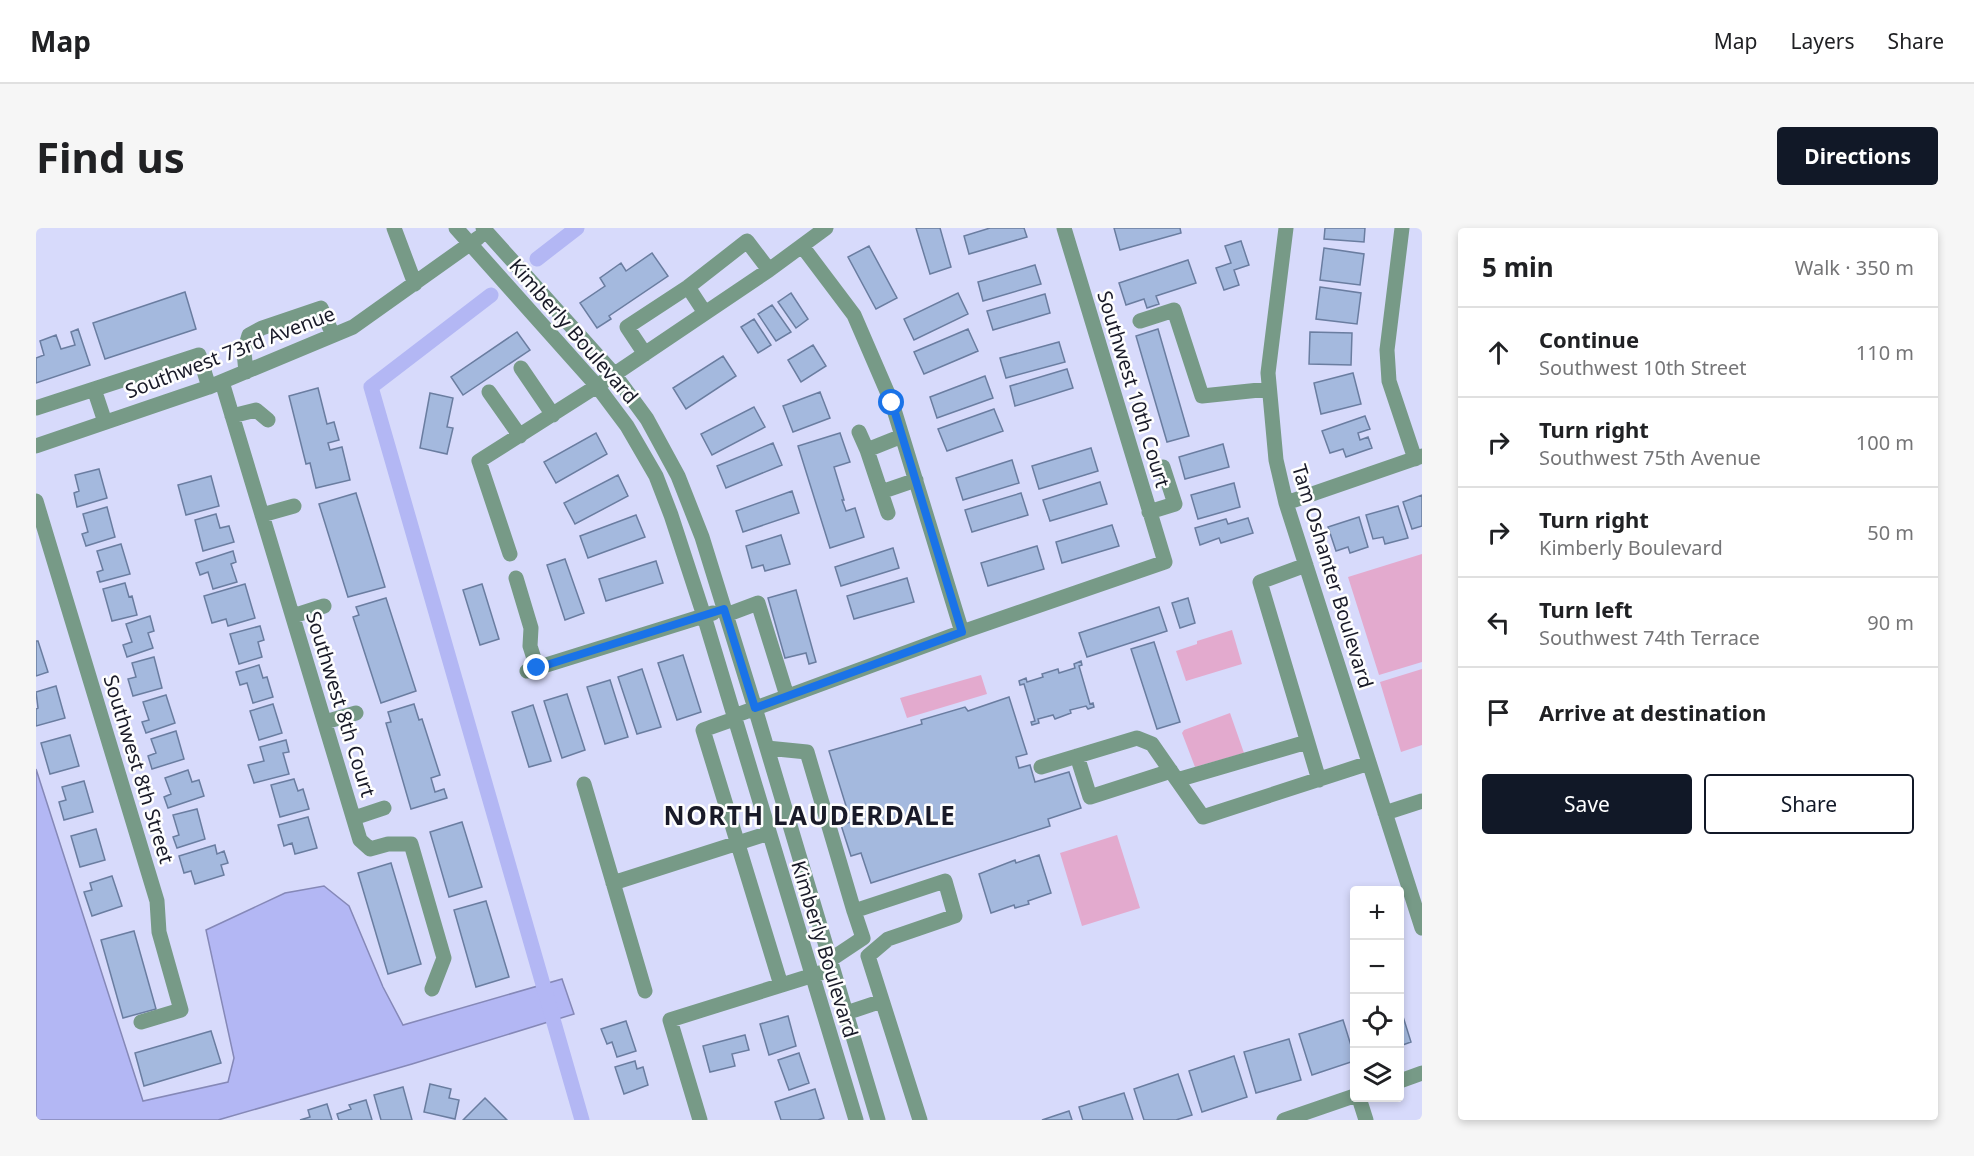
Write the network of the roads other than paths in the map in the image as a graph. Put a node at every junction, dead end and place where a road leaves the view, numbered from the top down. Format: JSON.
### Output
{"nodes":[{"id":1,"x":394,"y":228,"type":"edge"},
{"id":2,"x":456,"y":228,"type":"edge"},
{"id":3,"x":826,"y":228,"type":"edge"},
{"id":4,"x":1064,"y":228,"type":"edge"},
{"id":5,"x":1286,"y":228,"type":"edge"},
{"id":6,"x":1401,"y":228,"type":"edge"},
{"id":7,"x":484,"y":230,"type":"edge"},
{"id":8,"x":471,"y":245,"type":"junction"},
{"id":9,"x":802,"y":246,"type":"junction"},
{"id":10,"x":769,"y":270,"type":"junction"},
{"id":11,"x":414,"y":284,"type":"junction"},
{"id":12,"x":688,"y":287,"type":"junction"},
{"id":13,"x":705,"y":313,"type":"junction"},
{"id":14,"x":1140,"y":321,"type":"dead end"},
{"id":15,"x":333,"y":335,"type":"junction"},
{"id":16,"x":645,"y":354,"type":"junction"},
{"id":17,"x":521,"y":369,"type":"dead end"},
{"id":18,"x":246,"y":372,"type":"junction"},
{"id":19,"x":614,"y":374,"type":"junction"},
{"id":20,"x":216,"y":385,"type":"junction"},
{"id":21,"x":597,"y":386,"type":"junction"},
{"id":22,"x":94,"y":389,"type":"junction"},
{"id":23,"x":1269,"y":389,"type":"junction"},
{"id":24,"x":489,"y":392,"type":"dead end"},
{"id":25,"x":36,"y":408,"type":"edge"},
{"id":26,"x":553,"y":415,"type":"junction"},
{"id":27,"x":232,"y":416,"type":"junction"},
{"id":28,"x":268,"y":420,"type":"dead end"},
{"id":29,"x":105,"y":422,"type":"junction"},
{"id":30,"x":859,"y":432,"type":"dead end"},
{"id":31,"x":520,"y":436,"type":"junction"},
{"id":32,"x":902,"y":436,"type":"junction"},
{"id":33,"x":36,"y":446,"type":"edge"},
{"id":34,"x":867,"y":450,"type":"junction"},
{"id":35,"x":1418,"y":458,"type":"edge"},
{"id":36,"x":1162,"y":467,"type":"dead end"},
{"id":37,"x":916,"y":480,"type":"junction"},
{"id":38,"x":881,"y":492,"type":"junction"},
{"id":39,"x":36,"y":501,"type":"edge"},
{"id":40,"x":1286,"y":503,"type":"junction"},
{"id":41,"x":294,"y":506,"type":"dead end"},
{"id":42,"x":1149,"y":512,"type":"junction"},
{"id":43,"x":888,"y":513,"type":"dead end"},
{"id":44,"x":262,"y":515,"type":"junction"},
{"id":45,"x":510,"y":554,"type":"dead end"},
{"id":46,"x":1306,"y":565,"type":"junction"},
{"id":47,"x":516,"y":578,"type":"dead end"},
{"id":48,"x":324,"y":606,"type":"dead end"},
{"id":49,"x":725,"y":612,"type":"junction"},
{"id":50,"x":293,"y":616,"type":"junction"},
{"id":51,"x":704,"y":616,"type":"junction"},
{"id":52,"x":962,"y":632,"type":"junction"},
{"id":53,"x":787,"y":696,"type":"junction"},
{"id":54,"x":755,"y":708,"type":"junction"},
{"id":55,"x":356,"y":713,"type":"dead end"},
{"id":56,"x":734,"y":717,"type":"junction"},
{"id":57,"x":325,"y":722,"type":"junction"},
{"id":58,"x":1306,"y":742,"type":"junction"},
{"id":59,"x":767,"y":748,"type":"junction"},
{"id":60,"x":1077,"y":756,"type":"junction"},
{"id":61,"x":1370,"y":764,"type":"junction"},
{"id":62,"x":1041,"y":767,"type":"dead end"},
{"id":63,"x":1174,"y":776,"type":"junction"},
{"id":64,"x":1319,"y":780,"type":"junction"},
{"id":65,"x":584,"y":784,"type":"dead end"},
{"id":66,"x":1422,"y":801,"type":"edge"},
{"id":67,"x":384,"y":808,"type":"dead end"},
{"id":68,"x":1385,"y":813,"type":"junction"},
{"id":69,"x":354,"y":818,"type":"junction"},
{"id":70,"x":769,"y":833,"type":"junction"},
{"id":71,"x":737,"y":843,"type":"junction"},
{"id":72,"x":613,"y":883,"type":"junction"},
{"id":73,"x":854,"y":911,"type":"junction"},
{"id":74,"x":1422,"y":928,"type":"edge"},
{"id":75,"x":862,"y":938,"type":"junction"},
{"id":76,"x":868,"y":956,"type":"junction"},
{"id":77,"x":832,"y":964,"type":"junction"},
{"id":78,"x":811,"y":976,"type":"junction"},
{"id":79,"x":781,"y":986,"type":"junction"},
{"id":80,"x":432,"y":989,"type":"dead end"},
{"id":81,"x":645,"y":991,"type":"dead end"},
{"id":82,"x":882,"y":1001,"type":"junction"},
{"id":83,"x":846,"y":1013,"type":"junction"},
{"id":84,"x":141,"y":1022,"type":"dead end"},
{"id":85,"x":831,"y":1042,"type":"junction"},
{"id":86,"x":1422,"y":1073,"type":"edge"},
{"id":87,"x":1404,"y":1080,"type":"edge"},
{"id":88,"x":1350,"y":1097,"type":"edge"},
{"id":89,"x":1360,"y":1102,"type":"edge"},
{"id":90,"x":700,"y":1120,"type":"edge"},
{"id":91,"x":855,"y":1120,"type":"edge"},
{"id":92,"x":864,"y":1120,"type":"edge"},
{"id":93,"x":878,"y":1120,"type":"edge"},
{"id":94,"x":920,"y":1120,"type":"edge"},
{"id":95,"x":1284,"y":1120,"type":"edge"},
{"id":96,"x":1366,"y":1120,"type":"edge"}],
"edges":[{"from":1,"to":11,"type":"street"},
{"from":2,"to":8,"type":"street","name":"Kimberly Boulevard"},
{"from":3,"to":9,"type":"street"},
{"from":4,"to":42,"type":"street","name":"Southwest 10th Court"},
{"from":5,"to":23,"type":"street","name":"Tam Oshanter Boulevard"},
{"from":6,"to":35,"type":"street"},
{"from":7,"to":8,"type":"street","name":"Southwest 73rd Avenue"},
{"from":7,"to":19,"type":"street","name":"Kimberly Boulevard"},
{"from":8,"to":11,"type":"street","name":"Southwest 73rd Avenue"},
{"from":8,"to":21,"type":"street","name":"Kimberly Boulevard"},
{"from":9,"to":10,"type":"street"},
{"from":9,"to":32,"type":"street"},
{"from":10,"to":12,"type":"street"},
{"from":10,"to":13,"type":"street"},
{"from":11,"to":15,"type":"street","name":"Southwest 73rd Avenue"},
{"from":12,"to":13,"type":"street"},
{"from":12,"to":16,"type":"street"},
{"from":13,"to":16,"type":"street"},
{"from":14,"to":23,"type":"street"},
{"from":15,"to":18,"type":"street","name":"Southwest 73rd Avenue"},
{"from":15,"to":18,"type":"street"},
{"from":16,"to":19,"type":"street"},
{"from":17,"to":26,"type":"street"},
{"from":18,"to":20,"type":"street","name":"Southwest 73rd Avenue"},
{"from":19,"to":21,"type":"street"},
{"from":19,"to":49,"type":"street","name":"Kimberly Boulevard"},
{"from":20,"to":22,"type":"street","name":"Southwest 8th Court"},
{"from":20,"to":27,"type":"street","name":"Southwest 8th Court"},
{"from":20,"to":29,"type":"street","name":"Southwest 73rd Avenue"},
{"from":21,"to":26,"type":"street"},
{"from":21,"to":51,"type":"street","name":"Kimberly Boulevard"},
{"from":22,"to":25,"type":"street"},
{"from":22,"to":29,"type":"street"},
{"from":23,"to":40,"type":"street","name":"Tam Oshanter Boulevard"},
{"from":24,"to":31,"type":"street"},
{"from":26,"to":31,"type":"street"},
{"from":27,"to":28,"type":"street"},
{"from":27,"to":44,"type":"street","name":"Southwest 8th Court"},
{"from":29,"to":33,"type":"street","name":"Southwest 73rd Avenue"},
{"from":30,"to":34,"type":"street"},
{"from":31,"to":45,"type":"street"},
{"from":32,"to":34,"type":"street"},
{"from":32,"to":37,"type":"street"},
{"from":34,"to":38,"type":"street"},
{"from":35,"to":40,"type":"street"},
{"from":36,"to":42,"type":"street"},
{"from":37,"to":38,"type":"street"},
{"from":37,"to":52,"type":"street"},
{"from":38,"to":43,"type":"street"},
{"from":39,"to":84,"type":"street","name":"Southwest 8th Street"},
{"from":40,"to":46,"type":"street","name":"Tam Oshanter Boulevard"},
{"from":41,"to":44,"type":"street"},
{"from":42,"to":52,"type":"street","name":"Southwest 10th Court"},
{"from":44,"to":50,"type":"street","name":"Southwest 8th Court"},
{"from":46,"to":58,"type":"street"},
{"from":46,"to":61,"type":"street","name":"Tam Oshanter Boulevard"},
{"from":47,"to":51,"type":"street"},
{"from":48,"to":50,"type":"street"},
{"from":49,"to":51,"type":"street"},
{"from":49,"to":53,"type":"street"},
{"from":49,"to":54,"type":"street","name":"Kimberly Boulevard"},
{"from":50,"to":57,"type":"street","name":"Southwest 8th Court"},
{"from":51,"to":56,"type":"street","name":"Kimberly Boulevard"},
{"from":52,"to":53,"type":"street"},
{"from":53,"to":54,"type":"street"},
{"from":54,"to":56,"type":"street"},
{"from":54,"to":59,"type":"street","name":"Kimberly Boulevard"},
{"from":55,"to":57,"type":"street"},
{"from":56,"to":70,"type":"street","name":"Kimberly Boulevard"},
{"from":56,"to":71,"type":"street"},
{"from":57,"to":69,"type":"street","name":"Southwest 8th Court"},
{"from":58,"to":63,"type":"street"},
{"from":58,"to":64,"type":"street"},
{"from":59,"to":73,"type":"street"},
{"from":59,"to":77,"type":"street","name":"Kimberly Boulevard"},
{"from":60,"to":62,"type":"street"},
{"from":60,"to":63,"type":"street"},
{"from":60,"to":63,"type":"street"},
{"from":61,"to":64,"type":"street"},
{"from":61,"to":68,"type":"street","name":"Tam Oshanter Boulevard"},
{"from":63,"to":64,"type":"street"},
{"from":65,"to":72,"type":"street"},
{"from":66,"to":68,"type":"street"},
{"from":67,"to":69,"type":"street"},
{"from":68,"to":74,"type":"street","name":"Tam Oshanter Boulevard"},
{"from":69,"to":80,"type":"street","name":"Southwest 8th Court"},
{"from":70,"to":71,"type":"street"},
{"from":70,"to":78,"type":"street","name":"Kimberly Boulevard"},
{"from":71,"to":72,"type":"street"},
{"from":71,"to":79,"type":"street"},
{"from":72,"to":81,"type":"street"},
{"from":73,"to":75,"type":"street"},
{"from":73,"to":76,"type":"street"},
{"from":75,"to":76,"type":"street"},
{"from":75,"to":77,"type":"street"},
{"from":76,"to":82,"type":"street"},
{"from":77,"to":78,"type":"street"},
{"from":77,"to":83,"type":"street","name":"Kimberly Boulevard"},
{"from":78,"to":79,"type":"street"},
{"from":78,"to":85,"type":"street","name":"Kimberly Boulevard"},
{"from":79,"to":90,"type":"street"},
{"from":82,"to":83,"type":"street"},
{"from":82,"to":94,"type":"street"},
{"from":83,"to":93,"type":"street","name":"Kimberly Boulevard"},
{"from":85,"to":91,"type":"street","name":"Kimberly Boulevard"},
{"from":85,"to":92,"type":"street"},
{"from":86,"to":87,"type":"street"},
{"from":88,"to":95,"type":"street"},
{"from":89,"to":96,"type":"street"}]}
